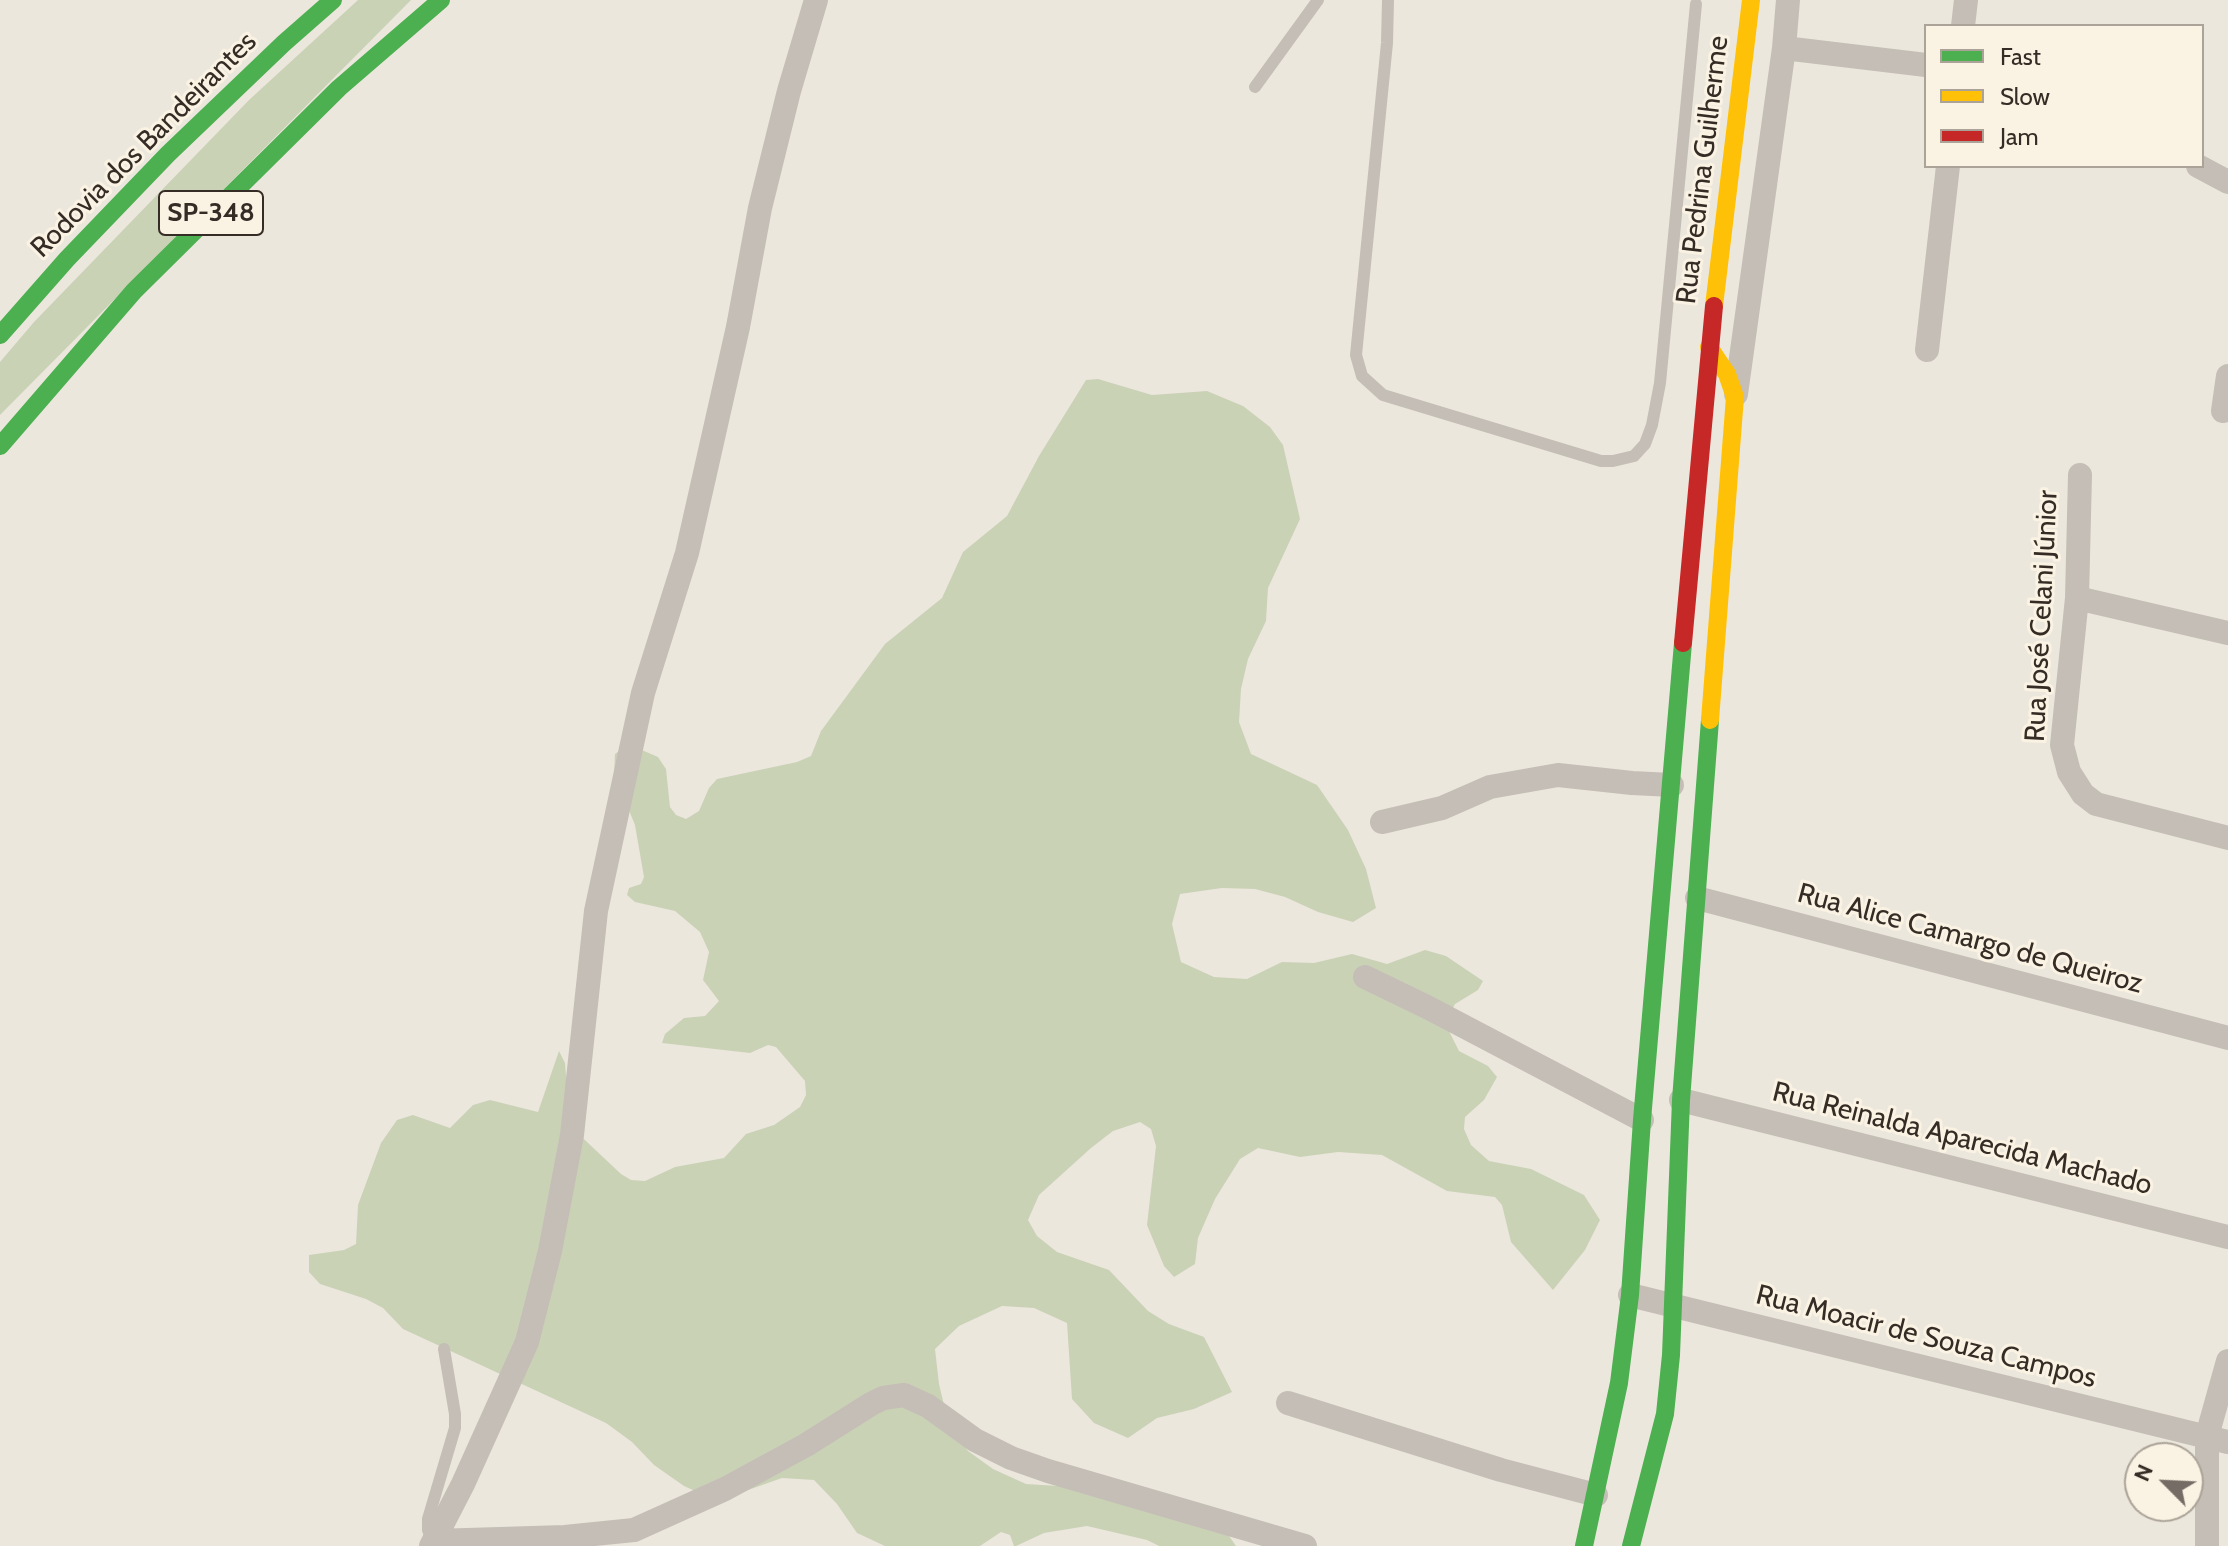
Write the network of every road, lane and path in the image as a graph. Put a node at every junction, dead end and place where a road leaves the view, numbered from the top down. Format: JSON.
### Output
{"nodes":[{"id":1,"x":333,"y":0,"type":"edge"},
{"id":2,"x":441,"y":0,"type":"edge"},
{"id":3,"x":816,"y":0,"type":"edge"},
{"id":4,"x":1318,"y":0,"type":"edge"},
{"id":5,"x":1388,"y":0,"type":"edge"},
{"id":6,"x":1751,"y":0,"type":"edge"},
{"id":7,"x":1788,"y":0,"type":"edge"},
{"id":8,"x":1966,"y":0,"type":"edge"},
{"id":9,"x":1696,"y":4,"type":"dead end"},
{"id":10,"x":1963,"y":24,"type":"edge"},
{"id":11,"x":1784,"y":48,"type":"junction"},
{"id":12,"x":1924,"y":65,"type":"edge"},
{"id":13,"x":1255,"y":87,"type":"dead end"},
{"id":14,"x":1948,"y":168,"type":"edge"},
{"id":15,"x":2202,"y":168,"type":"edge"},
{"id":16,"x":2228,"y":182,"type":"edge"},
{"id":17,"x":0,"y":335,"type":"edge"},
{"id":18,"x":1709,"y":347,"type":"junction"},
{"id":19,"x":1927,"y":350,"type":"dead end"},
{"id":20,"x":2228,"y":376,"type":"edge"},
{"id":21,"x":1707,"y":387,"type":"junction"},
{"id":22,"x":1735,"y":407,"type":"junction"},
{"id":23,"x":2223,"y":411,"type":"dead end"},
{"id":24,"x":0,"y":446,"type":"edge"},
{"id":25,"x":2080,"y":475,"type":"dead end"},
{"id":26,"x":2077,"y":598,"type":"junction"},
{"id":27,"x":2228,"y":633,"type":"edge"},
{"id":28,"x":1672,"y":785,"type":"junction"},
{"id":29,"x":1382,"y":822,"type":"dead end"},
{"id":30,"x":2228,"y":838,"type":"edge"},
{"id":31,"x":1697,"y":898,"type":"junction"},
{"id":32,"x":1365,"y":977,"type":"dead end"},
{"id":33,"x":2228,"y":1038,"type":"edge"},
{"id":34,"x":1681,"y":1100,"type":"junction"},
{"id":35,"x":1642,"y":1120,"type":"junction"},
{"id":36,"x":2228,"y":1237,"type":"edge"},
{"id":37,"x":1630,"y":1295,"type":"junction"},
{"id":38,"x":1674,"y":1307,"type":"junction"},
{"id":39,"x":444,"y":1349,"type":"dead end"},
{"id":40,"x":2228,"y":1361,"type":"edge"},
{"id":41,"x":1288,"y":1403,"type":"dead end"},
{"id":42,"x":2218,"y":1439,"type":"edge"},
{"id":43,"x":1596,"y":1495,"type":"junction"},
{"id":44,"x":432,"y":1544,"type":"edge"},
{"id":45,"x":1305,"y":1546,"type":"edge"},
{"id":46,"x":1584,"y":1546,"type":"edge"},
{"id":47,"x":1631,"y":1546,"type":"edge"},
{"id":48,"x":2207,"y":1546,"type":"edge"}],
"edges":[{"from":1,"to":17,"type":"main road","name":"Rodovia dos Bandeirantes","number":"SP-348"},
{"from":2,"to":24,"type":"main road","number":"SP-348"},
{"from":3,"to":44,"type":"street"},
{"from":4,"to":13,"type":"lane"},
{"from":5,"to":9,"type":"lane"},
{"from":6,"to":18,"type":"main road","name":"Rua Pedrina Guilherme"},
{"from":7,"to":11,"type":"street"},
{"from":8,"to":10,"type":"street"},
{"from":11,"to":12,"type":"street"},
{"from":11,"to":22,"type":"street"},
{"from":14,"to":19,"type":"street"},
{"from":15,"to":16,"type":"street"},
{"from":18,"to":21,"type":"main road","name":"Rua Pedrina Guilherme"},
{"from":18,"to":22,"type":"main road"},
{"from":20,"to":23,"type":"street"},
{"from":21,"to":22,"type":"main road"},
{"from":21,"to":28,"type":"main road","name":"Rua Pedrina Guilherme"},
{"from":22,"to":31,"type":"main road"},
{"from":25,"to":26,"type":"street","name":"Rua José Celani Júnior"},
{"from":26,"to":27,"type":"street"},
{"from":26,"to":30,"type":"street","name":"Rua José Celani Júnior"},
{"from":28,"to":29,"type":"street"},
{"from":28,"to":35,"type":"main road","name":"Rua Pedrina Guilherme"},
{"from":31,"to":33,"type":"street","name":"Rua Alice Camargo de Queiroz"},
{"from":31,"to":34,"type":"main road"},
{"from":32,"to":35,"type":"street"},
{"from":34,"to":36,"type":"street","name":"Rua Reinalda Aparecida Machado"},
{"from":34,"to":38,"type":"main road"},
{"from":35,"to":37,"type":"main road","name":"Rua Pedrina Guilherme"},
{"from":37,"to":38,"type":"street","name":"Rua Moacir de Souza Campos"},
{"from":37,"to":43,"type":"main road","name":"Rua Pedrina Guilherme"},
{"from":38,"to":42,"type":"street","name":"Rua Moacir de Souza Campos"},
{"from":38,"to":47,"type":"main road"},
{"from":39,"to":44,"type":"lane"},
{"from":40,"to":42,"type":"street"},
{"from":41,"to":43,"type":"street"},
{"from":42,"to":48,"type":"street"},
{"from":43,"to":46,"type":"main road","name":"Rua Pedrina Guilherme"},
{"from":44,"to":45,"type":"street"}]}
